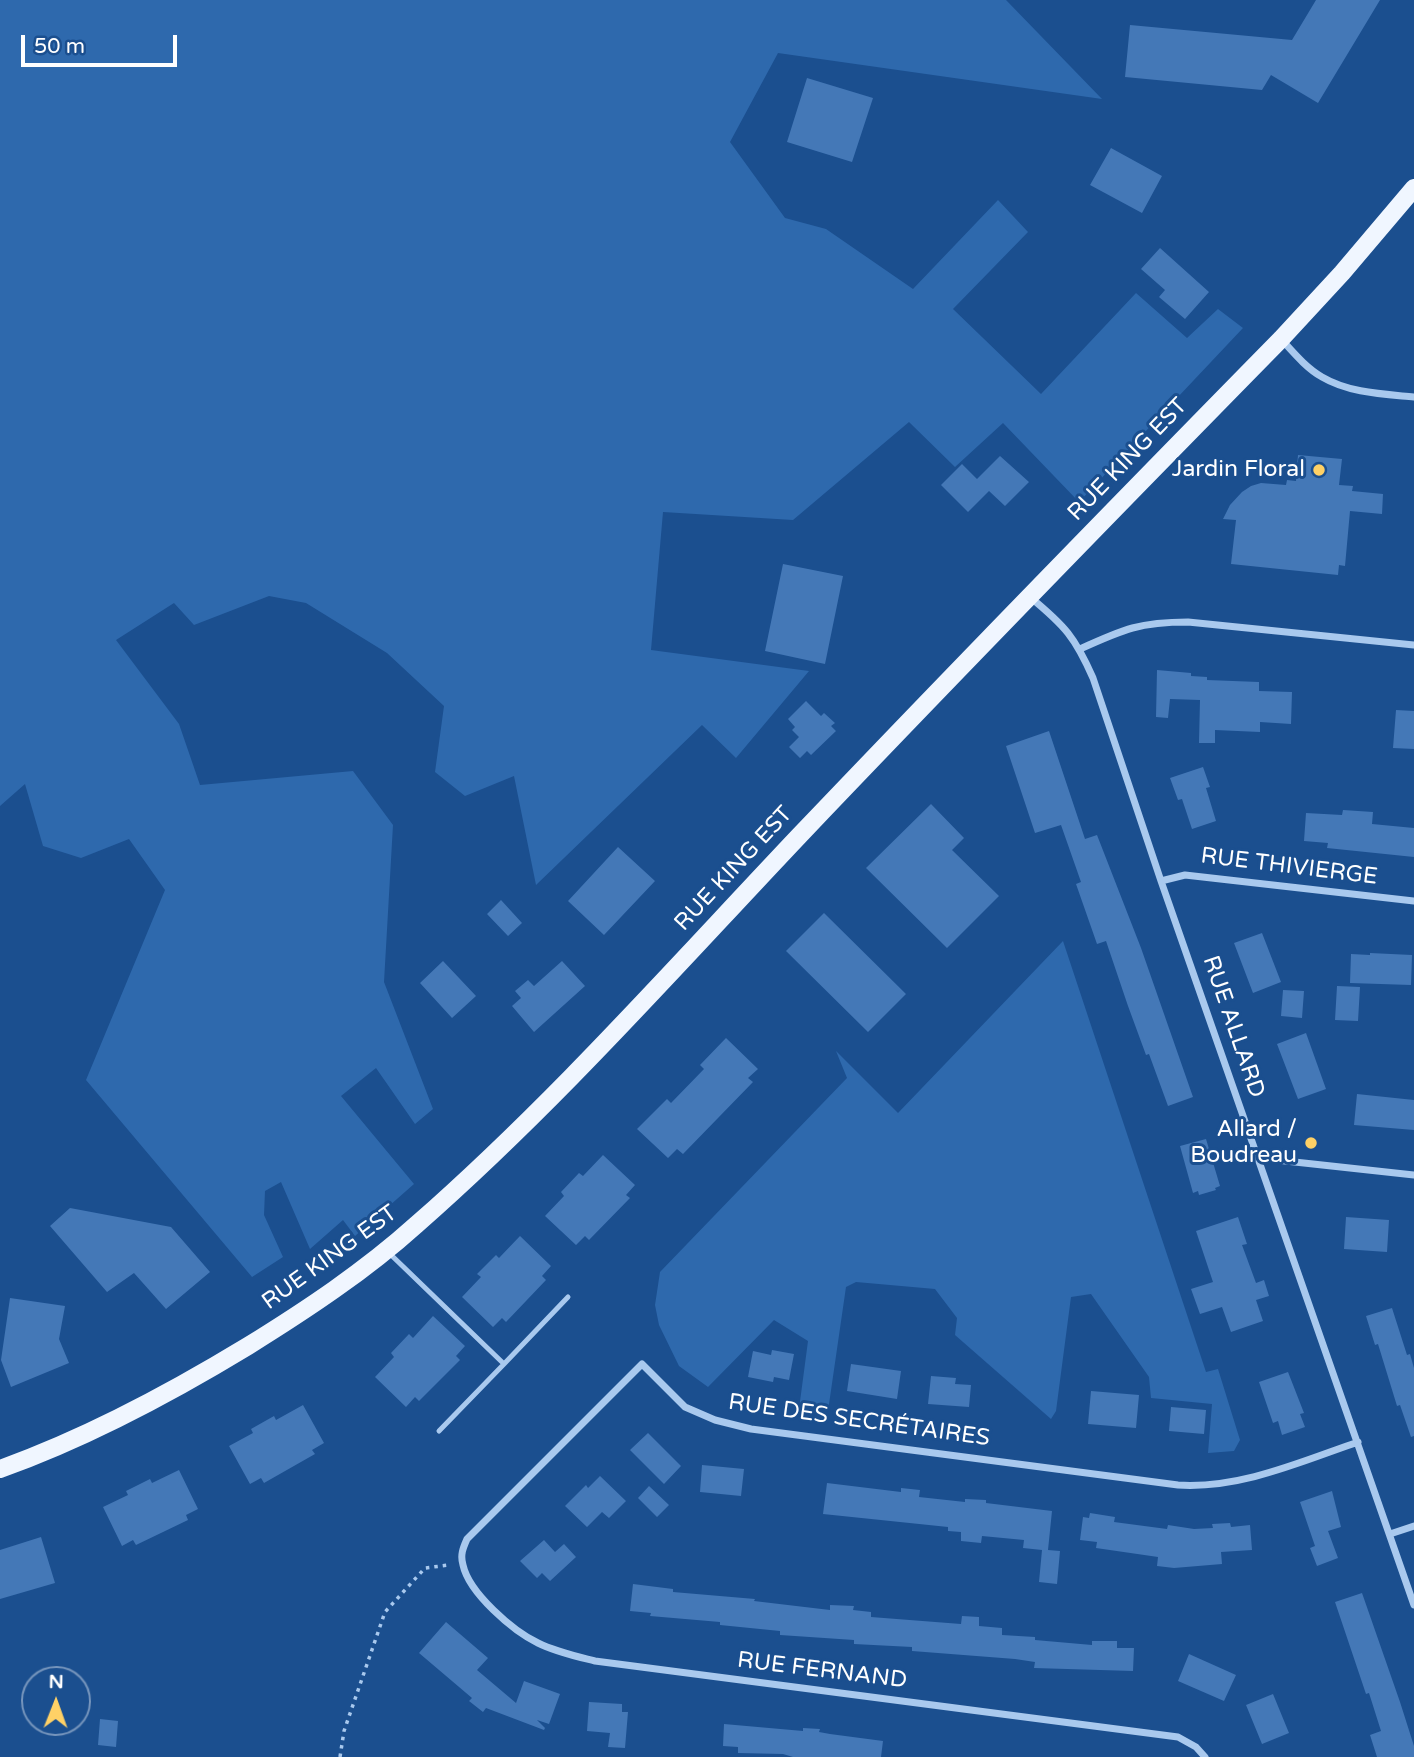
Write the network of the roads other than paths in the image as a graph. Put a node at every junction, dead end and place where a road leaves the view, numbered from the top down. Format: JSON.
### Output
{"nodes":[{"id":1,"x":1414,"y":188,"type":"edge"},
{"id":2,"x":1280,"y":338,"type":"junction"},
{"id":3,"x":1414,"y":397,"type":"edge"},
{"id":4,"x":1030,"y":597,"type":"junction"},
{"id":5,"x":1414,"y":645,"type":"edge"},
{"id":6,"x":1080,"y":649,"type":"junction"},
{"id":7,"x":1161,"y":881,"type":"junction"},
{"id":8,"x":1414,"y":901,"type":"edge"},
{"id":9,"x":1258,"y":1158,"type":"junction"},
{"id":10,"x":1414,"y":1175,"type":"edge"},
{"id":11,"x":385,"y":1249,"type":"junction"},
{"id":12,"x":568,"y":1297,"type":"dead end"},
{"id":13,"x":504,"y":1364,"type":"junction"},
{"id":14,"x":439,"y":1431,"type":"dead end"},
{"id":15,"x":1358,"y":1442,"type":"junction"},
{"id":16,"x":0,"y":1469,"type":"edge"},
{"id":17,"x":1414,"y":1526,"type":"edge"},
{"id":18,"x":1390,"y":1534,"type":"junction"},
{"id":19,"x":463,"y":1566,"type":"joint"},
{"id":20,"x":1414,"y":1605,"type":"edge"},
{"id":21,"x":1205,"y":1757,"type":"edge"}],
"edges":[{"from":1,"to":2,"type":"main road","name":"RUE KING EST"},
{"from":2,"to":3,"type":"street"},
{"from":2,"to":4,"type":"main road","name":"RUE KING EST"},
{"from":4,"to":6,"type":"street","name":"RUE ALLARD"},
{"from":4,"to":11,"type":"main road","name":"RUE KING EST"},
{"from":5,"to":6,"type":"street"},
{"from":6,"to":7,"type":"street","name":"RUE ALLARD"},
{"from":7,"to":8,"type":"street","name":"RUE THIVIERGE"},
{"from":7,"to":9,"type":"street","name":"RUE ALLARD"},
{"from":9,"to":10,"type":"street"},
{"from":9,"to":15,"type":"street","name":"RUE ALLARD"},
{"from":11,"to":13,"type":"lane"},
{"from":11,"to":16,"type":"main road","name":"RUE KING EST"},
{"from":12,"to":13,"type":"lane"},
{"from":13,"to":14,"type":"lane"},
{"from":15,"to":18,"type":"street","name":"RUE ALLARD"},
{"from":15,"to":19,"type":"street","name":"RUE DES SECRÉTAIRES"},
{"from":17,"to":18,"type":"street"},
{"from":18,"to":20,"type":"street","name":"RUE ALLARD"},
{"from":19,"to":21,"type":"street","name":"RUE FERNAND"}]}
